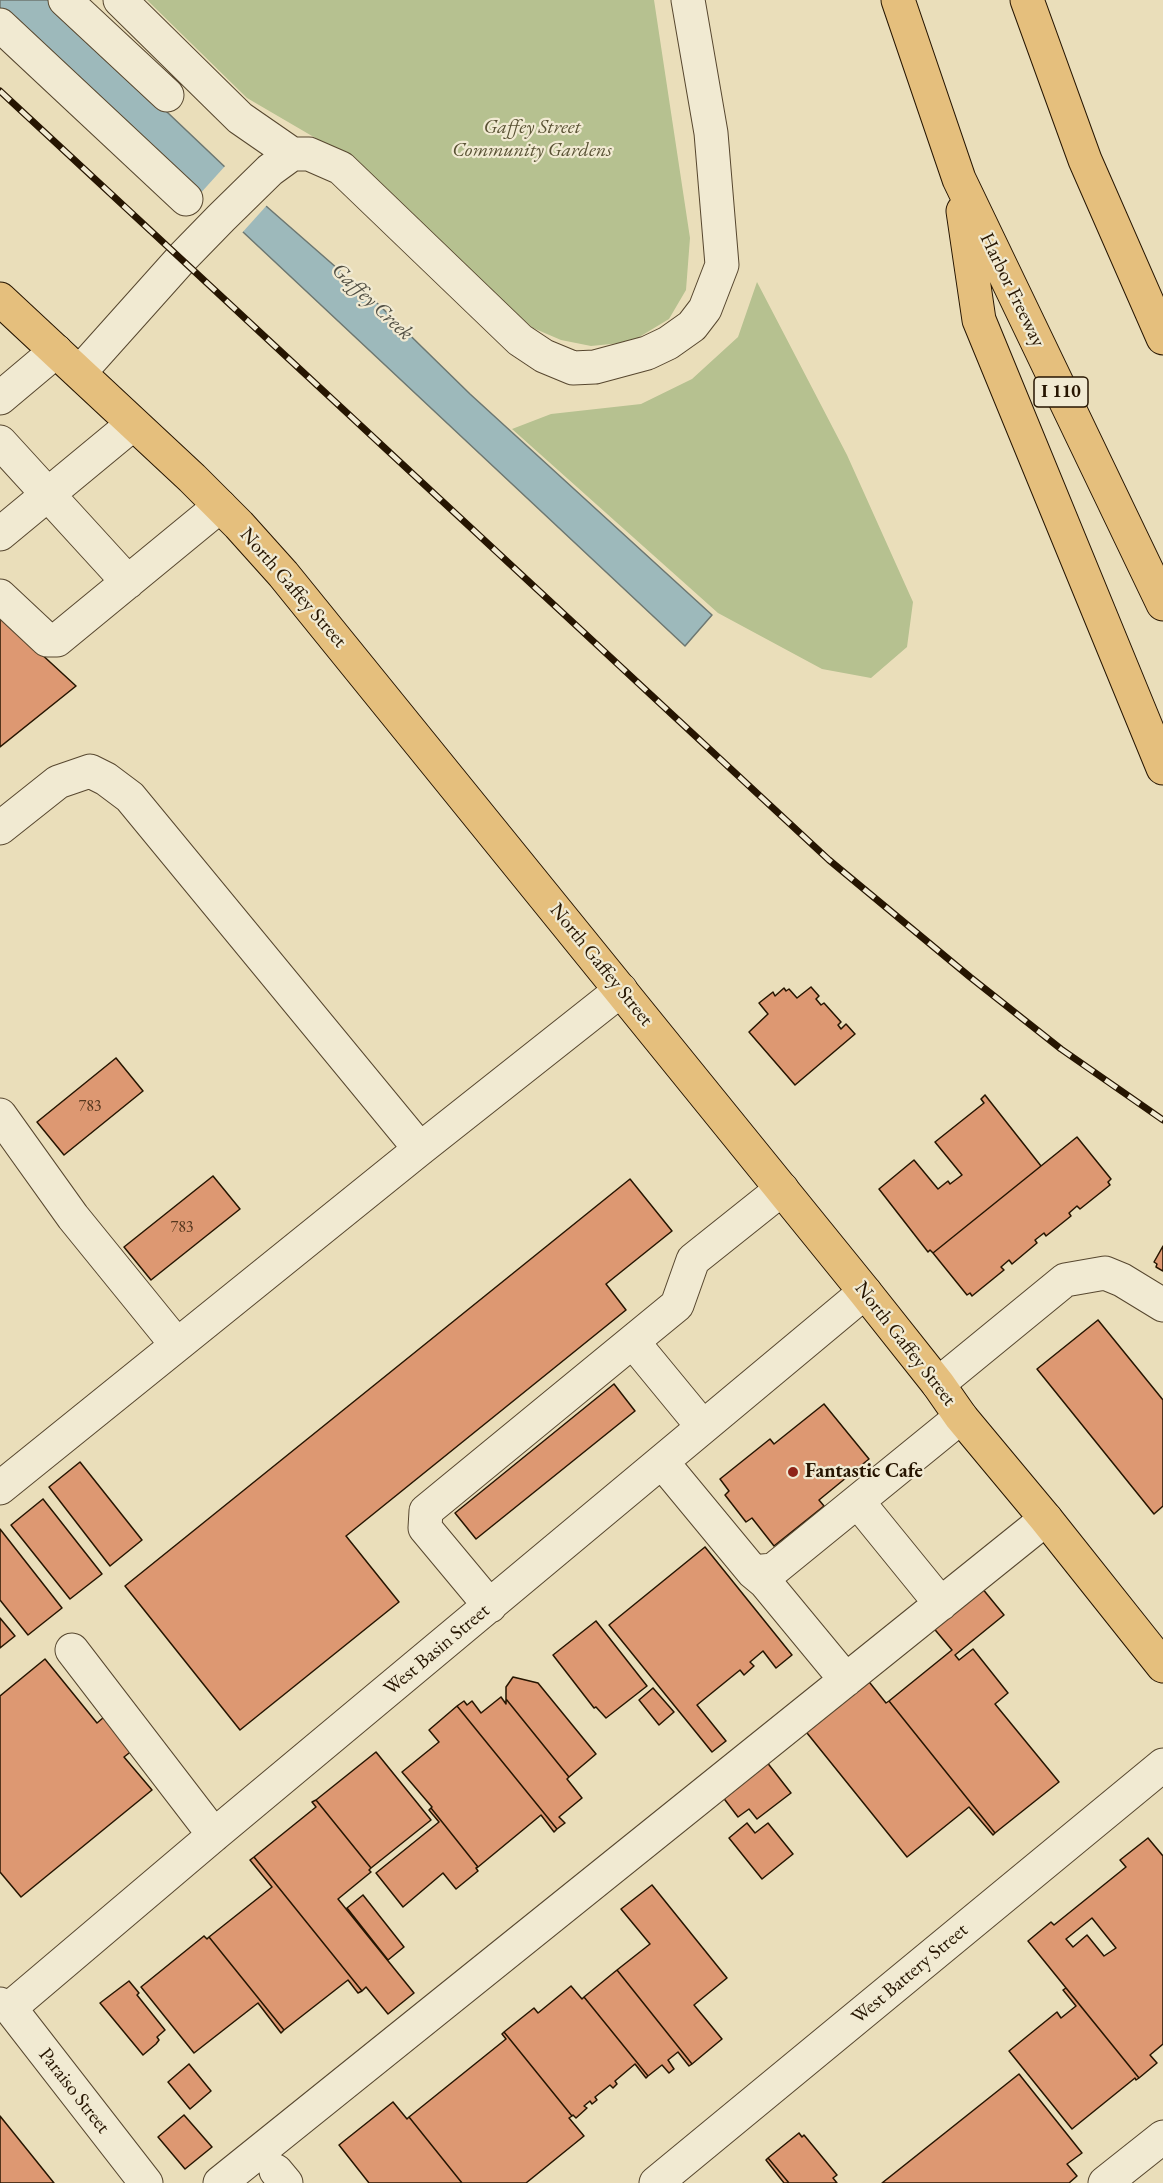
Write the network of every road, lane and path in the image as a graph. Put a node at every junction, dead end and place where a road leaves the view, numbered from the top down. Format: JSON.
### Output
{"nodes":[{"id":1,"x":65,"y":0,"type":"edge"},
{"id":2,"x":120,"y":0,"type":"edge"},
{"id":3,"x":688,"y":0,"type":"edge"},
{"id":4,"x":898,"y":0,"type":"edge"},
{"id":5,"x":1028,"y":0,"type":"edge"},
{"id":6,"x":0,"y":25,"type":"edge"},
{"id":7,"x":167,"y":95,"type":"dead end"},
{"id":8,"x":292,"y":154,"type":"junction"},
{"id":9,"x":959,"y":179,"type":"junction"},
{"id":10,"x":186,"y":200,"type":"dead end"},
{"id":11,"x":0,"y":299,"type":"edge"},
{"id":12,"x":1163,"y":338,"type":"edge"},
{"id":13,"x":56,"y":351,"type":"junction"},
{"id":14,"x":80,"y":372,"type":"junction"},
{"id":15,"x":0,"y":398,"type":"edge"},
{"id":16,"x":133,"y":424,"type":"junction"},
{"id":17,"x":0,"y":442,"type":"edge"},
{"id":18,"x":48,"y":494,"type":"junction"},
{"id":19,"x":220,"y":506,"type":"junction"},
{"id":20,"x":0,"y":534,"type":"edge"},
{"id":21,"x":128,"y":582,"type":"junction"},
{"id":22,"x":0,"y":596,"type":"edge"},
{"id":23,"x":1163,"y":604,"type":"edge"},
{"id":24,"x":1163,"y":768,"type":"edge"},
{"id":25,"x":0,"y":828,"type":"edge"},
{"id":26,"x":621,"y":990,"type":"junction"},
{"id":27,"x":0,"y":1115,"type":"edge"},
{"id":28,"x":420,"y":1149,"type":"junction"},
{"id":29,"x":782,"y":1189,"type":"junction"},
{"id":30,"x":865,"y":1292,"type":"junction"},
{"id":31,"x":1163,"y":1305,"type":"edge"},
{"id":32,"x":633,"y":1342,"type":"junction"},
{"id":33,"x":177,"y":1345,"type":"junction"},
{"id":34,"x":938,"y":1384,"type":"junction"},
{"id":35,"x":961,"y":1417,"type":"junction"},
{"id":36,"x":703,"y":1427,"type":"junction"},
{"id":37,"x":662,"y":1462,"type":"junction"},
{"id":38,"x":0,"y":1488,"type":"edge"},
{"id":39,"x":858,"y":1502,"type":"junction"},
{"id":40,"x":1046,"y":1519,"type":"junction"},
{"id":41,"x":753,"y":1572,"type":"junction"},
{"id":42,"x":941,"y":1604,"type":"junction"},
{"id":43,"x":490,"y":1606,"type":"junction"},
{"id":44,"x":72,"y":1650,"type":"dead end"},
{"id":45,"x":1163,"y":1666,"type":"edge"},
{"id":46,"x":846,"y":1680,"type":"junction"},
{"id":47,"x":1163,"y":1764,"type":"edge"},
{"id":48,"x":214,"y":1835,"type":"junction"},
{"id":49,"x":5,"y":2006,"type":"edge"},
{"id":50,"x":1158,"y":2152,"type":"edge"},
{"id":51,"x":146,"y":2183,"type":"edge"},
{"id":52,"x":220,"y":2183,"type":"edge"},
{"id":53,"x":656,"y":2183,"type":"edge"},
{"id":54,"x":1105,"y":2183,"type":"edge"}],
"edges":[{"from":1,"to":7,"type":"street"},
{"from":2,"to":8,"type":"street"},
{"from":3,"to":8,"type":"street"},
{"from":4,"to":9,"type":"main road","name":"Harbor Freeway","number":"I 110"},
{"from":5,"to":12,"type":"main road"},
{"from":6,"to":10,"type":"street"},
{"from":8,"to":14,"type":"street"},
{"from":9,"to":23,"type":"main road","name":"Harbor Freeway","number":"I 110"},
{"from":9,"to":24,"type":"main road"},
{"from":11,"to":13,"type":"main road","name":"North Gaffey Street"},
{"from":13,"to":14,"type":"main road","name":"North Gaffey Street"},
{"from":13,"to":15,"type":"street"},
{"from":14,"to":16,"type":"main road","name":"North Gaffey Street"},
{"from":16,"to":18,"type":"street"},
{"from":16,"to":19,"type":"main road","name":"North Gaffey Street"},
{"from":17,"to":18,"type":"street"},
{"from":18,"to":20,"type":"street"},
{"from":18,"to":21,"type":"street"},
{"from":19,"to":21,"type":"street"},
{"from":19,"to":26,"type":"main road","name":"North Gaffey Street"},
{"from":21,"to":22,"type":"street"},
{"from":25,"to":28,"type":"street"},
{"from":26,"to":28,"type":"street"},
{"from":26,"to":29,"type":"main road","name":"North Gaffey Street"},
{"from":27,"to":33,"type":"street"},
{"from":28,"to":33,"type":"street"},
{"from":29,"to":30,"type":"main road","name":"North Gaffey Street"},
{"from":29,"to":32,"type":"street"},
{"from":30,"to":34,"type":"main road","name":"North Gaffey Street"},
{"from":30,"to":36,"type":"street","name":"West Basin Street"},
{"from":31,"to":34,"type":"street"},
{"from":32,"to":36,"type":"street"},
{"from":32,"to":43,"type":"street"},
{"from":33,"to":38,"type":"street"},
{"from":34,"to":35,"type":"main road","name":"North Gaffey Street"},
{"from":35,"to":39,"type":"street"},
{"from":35,"to":40,"type":"main road","name":"North Gaffey Street"},
{"from":36,"to":37,"type":"street","name":"West Basin Street"},
{"from":37,"to":41,"type":"street"},
{"from":37,"to":43,"type":"street","name":"West Basin Street"},
{"from":39,"to":41,"type":"street"},
{"from":39,"to":42,"type":"street"},
{"from":40,"to":42,"type":"street"},
{"from":40,"to":45,"type":"main road","name":"North Gaffey Street"},
{"from":41,"to":46,"type":"street"},
{"from":42,"to":46,"type":"street"},
{"from":43,"to":48,"type":"street","name":"West Basin Street"},
{"from":44,"to":48,"type":"street"},
{"from":46,"to":52,"type":"street"},
{"from":47,"to":53,"type":"street","name":"West Battery Street"},
{"from":48,"to":49,"type":"street","name":"West Basin Street"},
{"from":49,"to":51,"type":"street","name":"Paraiso Street"},
{"from":50,"to":54,"type":"street"}]}
